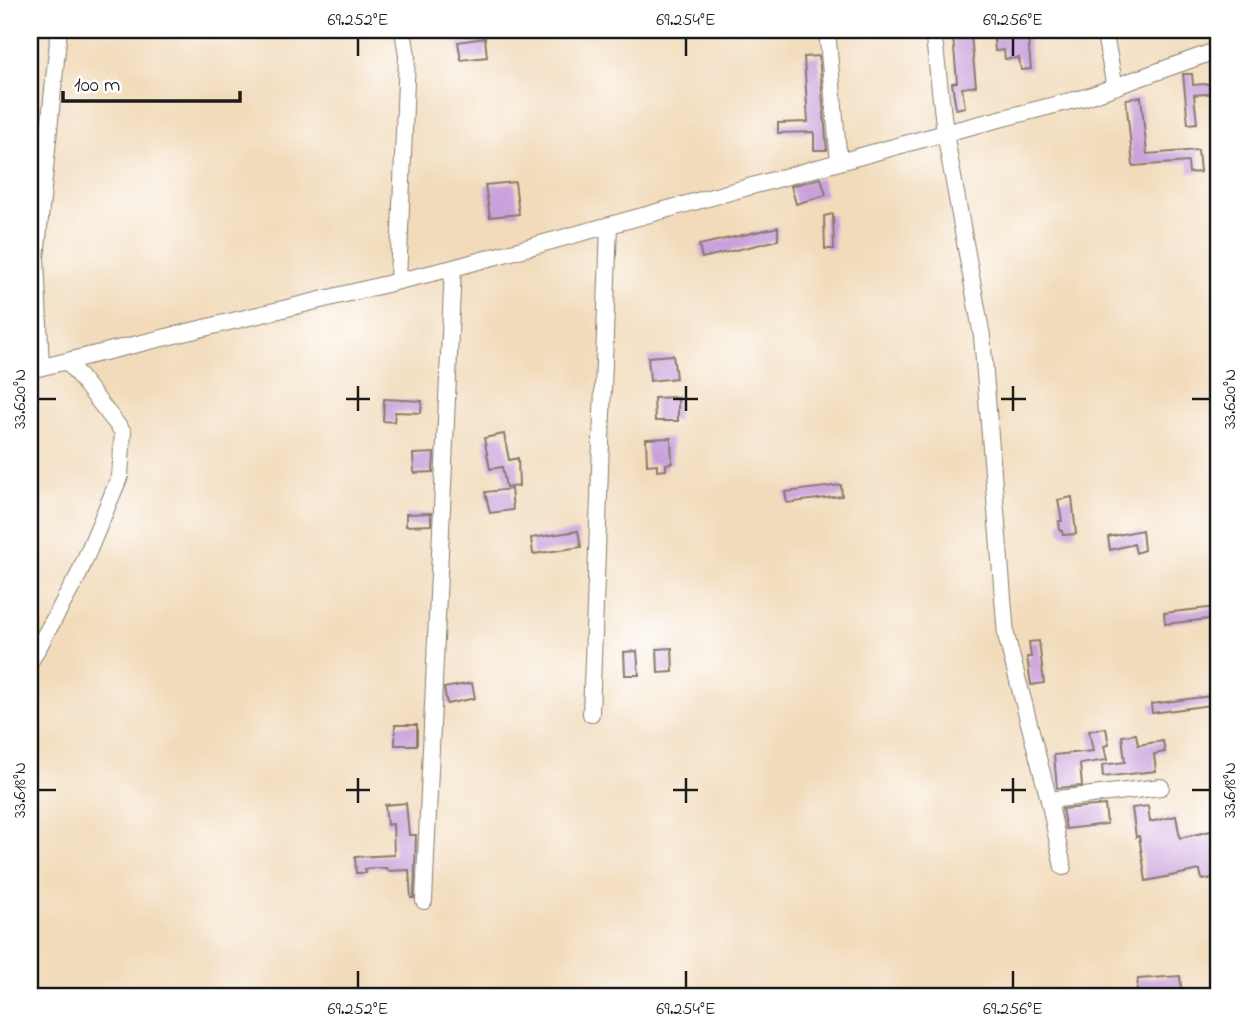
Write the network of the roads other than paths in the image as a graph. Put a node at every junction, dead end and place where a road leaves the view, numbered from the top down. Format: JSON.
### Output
{"nodes":[{"id":1,"x":59,"y":30,"type":"edge"},
{"id":2,"x":403,"y":30,"type":"edge"},
{"id":3,"x":827,"y":30,"type":"edge"},
{"id":4,"x":933,"y":30,"type":"edge"},
{"id":5,"x":1104,"y":30,"type":"edge"},
{"id":6,"x":1218,"y":50,"type":"edge"},
{"id":7,"x":1115,"y":87,"type":"junction"},
{"id":8,"x":945,"y":133,"type":"junction"},
{"id":9,"x":839,"y":162,"type":"junction"},
{"id":10,"x":609,"y":225,"type":"junction"},
{"id":11,"x":453,"y":268,"type":"junction"},
{"id":12,"x":398,"y":281,"type":"junction"},
{"id":13,"x":67,"y":361,"type":"junction"},
{"id":14,"x":35,"y":369,"type":"edge"},
{"id":15,"x":30,"y":662,"type":"edge"},
{"id":16,"x":591,"y":714,"type":"dead end"},
{"id":17,"x":1161,"y":787,"type":"dead end"},
{"id":18,"x":1049,"y":800,"type":"junction"},
{"id":19,"x":1063,"y":867,"type":"dead end"},
{"id":20,"x":424,"y":901,"type":"dead end"}],
"edges":[{"from":1,"to":14,"type":"street"},
{"from":2,"to":12,"type":"street"},
{"from":3,"to":9,"type":"street"},
{"from":4,"to":8,"type":"street"},
{"from":5,"to":7,"type":"street"},
{"from":6,"to":7,"type":"street"},
{"from":7,"to":8,"type":"street"},
{"from":8,"to":9,"type":"street"},
{"from":8,"to":18,"type":"street"},
{"from":9,"to":10,"type":"street"},
{"from":10,"to":11,"type":"street"},
{"from":10,"to":16,"type":"street"},
{"from":11,"to":12,"type":"street"},
{"from":11,"to":20,"type":"street"},
{"from":12,"to":13,"type":"street"},
{"from":13,"to":14,"type":"street"},
{"from":13,"to":15,"type":"street"},
{"from":17,"to":18,"type":"street"},
{"from":18,"to":19,"type":"street"}]}
